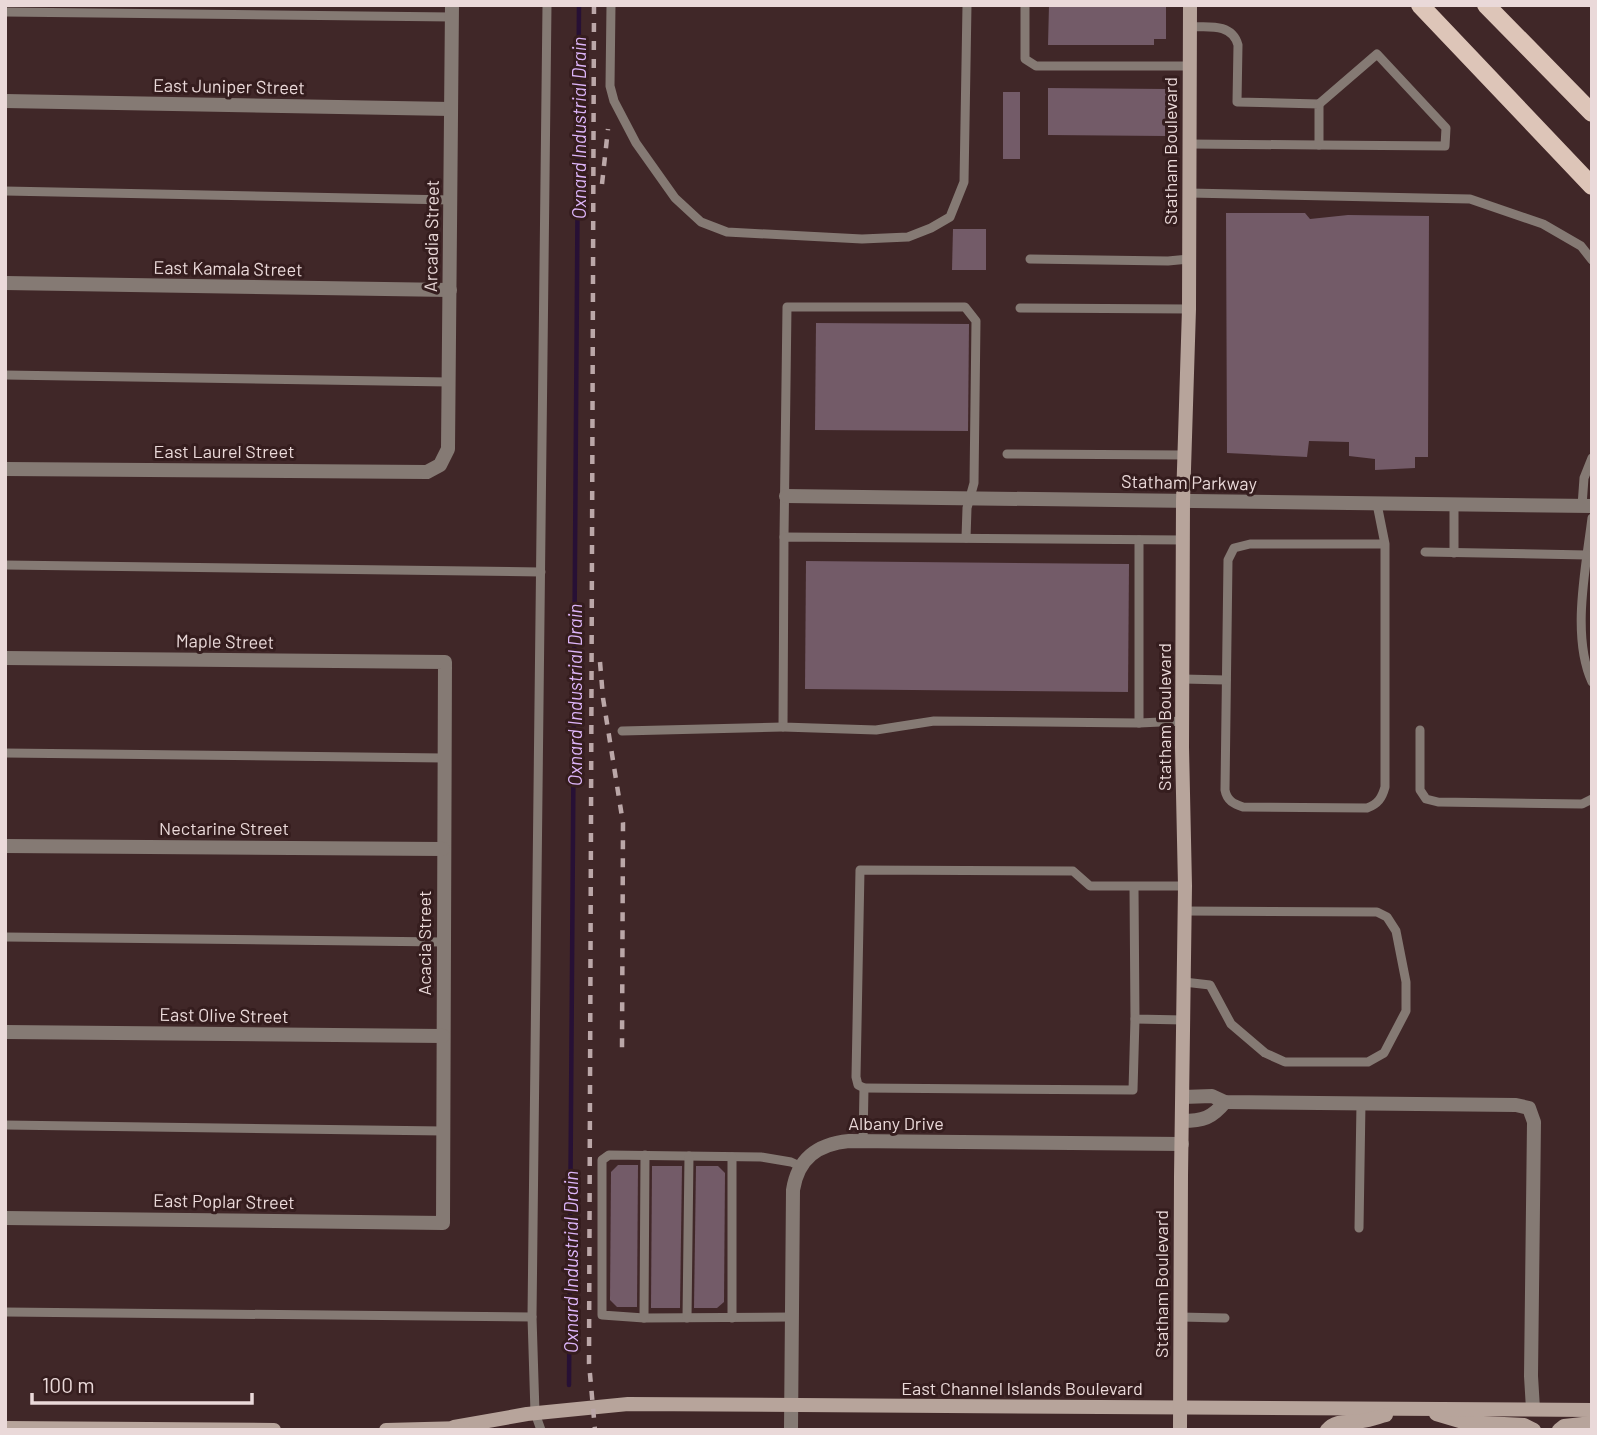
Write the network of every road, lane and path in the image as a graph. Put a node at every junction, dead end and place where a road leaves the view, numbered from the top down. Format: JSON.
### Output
{"nodes":[{"id":1,"x":547,"y":5,"type":"edge"},
{"id":2,"x":611,"y":5,"type":"edge"},
{"id":3,"x":967,"y":5,"type":"edge"},
{"id":4,"x":1025,"y":5,"type":"edge"},
{"id":5,"x":1190,"y":5,"type":"edge"},
{"id":6,"x":1420,"y":5,"type":"edge"},
{"id":7,"x":1486,"y":5,"type":"edge"},
{"id":8,"x":452,"y":11,"type":"edge"},
{"id":9,"x":5,"y":12,"type":"edge"},
{"id":10,"x":1190,"y":27,"type":"junction"},
{"id":11,"x":1189,"y":66,"type":"junction"},
{"id":12,"x":5,"y":101,"type":"edge"},
{"id":13,"x":1319,"y":104,"type":"junction"},
{"id":14,"x":451,"y":110,"type":"junction"},
{"id":15,"x":1592,"y":113,"type":"edge"},
{"id":16,"x":1189,"y":144,"type":"junction"},
{"id":17,"x":1319,"y":145,"type":"junction"},
{"id":18,"x":1592,"y":186,"type":"edge"},
{"id":19,"x":5,"y":191,"type":"edge"},
{"id":20,"x":1189,"y":193,"type":"junction"},
{"id":21,"x":451,"y":200,"type":"junction"},
{"id":22,"x":1030,"y":259,"type":"dead end"},
{"id":23,"x":1189,"y":259,"type":"junction"},
{"id":24,"x":1592,"y":260,"type":"edge"},
{"id":25,"x":5,"y":283,"type":"edge"},
{"id":26,"x":450,"y":290,"type":"junction"},
{"id":27,"x":1020,"y":308,"type":"dead end"},
{"id":28,"x":1189,"y":309,"type":"junction"},
{"id":29,"x":5,"y":375,"type":"edge"},
{"id":30,"x":449,"y":382,"type":"junction"},
{"id":31,"x":1007,"y":454,"type":"dead end"},
{"id":32,"x":1185,"y":455,"type":"junction"},
{"id":33,"x":1592,"y":458,"type":"edge"},
{"id":34,"x":440,"y":465,"type":"joint"},
{"id":35,"x":5,"y":469,"type":"edge"},
{"id":36,"x":786,"y":496,"type":"junction"},
{"id":37,"x":970,"y":498,"type":"junction"},
{"id":38,"x":1183,"y":501,"type":"junction"},
{"id":39,"x":1377,"y":504,"type":"junction"},
{"id":40,"x":1454,"y":504,"type":"junction"},
{"id":41,"x":1587,"y":506,"type":"edge"},
{"id":42,"x":1592,"y":518,"type":"edge"},
{"id":43,"x":784,"y":537,"type":"junction"},
{"id":44,"x":966,"y":538,"type":"junction"},
{"id":45,"x":1139,"y":540,"type":"junction"},
{"id":46,"x":1184,"y":540,"type":"junction"},
{"id":47,"x":1385,"y":544,"type":"junction"},
{"id":48,"x":1425,"y":552,"type":"dead end"},
{"id":49,"x":1454,"y":553,"type":"junction"},
{"id":50,"x":1587,"y":555,"type":"junction"},
{"id":51,"x":5,"y":565,"type":"edge"},
{"id":52,"x":541,"y":572,"type":"junction"},
{"id":53,"x":5,"y":657,"type":"edge"},
{"id":54,"x":445,"y":662,"type":"joint"},
{"id":55,"x":1183,"y":679,"type":"junction"},
{"id":56,"x":1226,"y":680,"type":"junction"},
{"id":57,"x":1592,"y":682,"type":"edge"},
{"id":58,"x":1183,"y":720,"type":"junction"},
{"id":59,"x":1139,"y":723,"type":"junction"},
{"id":60,"x":783,"y":727,"type":"junction"},
{"id":61,"x":1420,"y":730,"type":"dead end"},
{"id":62,"x":622,"y":731,"type":"dead end"},
{"id":63,"x":5,"y":753,"type":"edge"},
{"id":64,"x":444,"y":758,"type":"junction"},
{"id":65,"x":1592,"y":799,"type":"edge"},
{"id":66,"x":5,"y":846,"type":"edge"},
{"id":67,"x":443,"y":849,"type":"junction"},
{"id":68,"x":1134,"y":887,"type":"junction"},
{"id":69,"x":1185,"y":887,"type":"junction"},
{"id":70,"x":1185,"y":911,"type":"junction"},
{"id":71,"x":5,"y":937,"type":"edge"},
{"id":72,"x":443,"y":942,"type":"junction"},
{"id":73,"x":1184,"y":982,"type":"junction"},
{"id":74,"x":1135,"y":1019,"type":"junction"},
{"id":75,"x":1184,"y":1020,"type":"junction"},
{"id":76,"x":5,"y":1032,"type":"edge"},
{"id":77,"x":443,"y":1036,"type":"junction"},
{"id":78,"x":864,"y":1088,"type":"junction"},
{"id":79,"x":1182,"y":1097,"type":"junction"},
{"id":80,"x":1225,"y":1102,"type":"junction"},
{"id":81,"x":1361,"y":1103,"type":"junction"},
{"id":82,"x":1182,"y":1121,"type":"junction"},
{"id":83,"x":5,"y":1125,"type":"edge"},
{"id":84,"x":443,"y":1131,"type":"junction"},
{"id":85,"x":863,"y":1142,"type":"junction"},
{"id":86,"x":1182,"y":1144,"type":"junction"},
{"id":87,"x":645,"y":1155,"type":"junction"},
{"id":88,"x":689,"y":1156,"type":"junction"},
{"id":89,"x":733,"y":1157,"type":"junction"},
{"id":90,"x":800,"y":1166,"type":"junction"},
{"id":91,"x":5,"y":1218,"type":"edge"},
{"id":92,"x":443,"y":1223,"type":"joint"},
{"id":93,"x":1359,"y":1228,"type":"dead end"},
{"id":94,"x":5,"y":1312,"type":"edge"},
{"id":95,"x":532,"y":1317,"type":"junction"},
{"id":96,"x":792,"y":1317,"type":"junction"},
{"id":97,"x":1180,"y":1317,"type":"junction"},
{"id":98,"x":644,"y":1318,"type":"junction"},
{"id":99,"x":687,"y":1318,"type":"junction"},
{"id":100,"x":732,"y":1318,"type":"junction"},
{"id":101,"x":1225,"y":1318,"type":"dead end"},
{"id":102,"x":791,"y":1407,"type":"junction"},
{"id":103,"x":1180,"y":1408,"type":"junction"},
{"id":104,"x":1533,"y":1409,"type":"junction"},
{"id":105,"x":1404,"y":1410,"type":"junction"},
{"id":106,"x":1421,"y":1410,"type":"junction"},
{"id":107,"x":1592,"y":1410,"type":"edge"},
{"id":108,"x":535,"y":1413,"type":"junction"},
{"id":109,"x":1592,"y":1423,"type":"edge"},
{"id":110,"x":5,"y":1427,"type":"edge"},
{"id":111,"x":454,"y":1428,"type":"edge"},
{"id":112,"x":90,"y":1429,"type":"edge"},
{"id":113,"x":174,"y":1429,"type":"edge"},
{"id":114,"x":274,"y":1430,"type":"edge"},
{"id":115,"x":386,"y":1430,"type":"edge"},
{"id":116,"x":492,"y":1430,"type":"edge"},
{"id":117,"x":541,"y":1430,"type":"edge"},
{"id":118,"x":791,"y":1430,"type":"edge"},
{"id":119,"x":1181,"y":1430,"type":"edge"},
{"id":120,"x":1327,"y":1430,"type":"edge"},
{"id":121,"x":1534,"y":1430,"type":"edge"},
{"id":122,"x":1559,"y":1430,"type":"edge"}],
"edges":[{"from":1,"to":52,"type":"lane"},
{"from":2,"to":3,"type":"lane"},
{"from":4,"to":11,"type":"lane"},
{"from":5,"to":10,"type":"main road","name":"Statham Boulevard"},
{"from":6,"to":18,"type":"main road"},
{"from":7,"to":15,"type":"main road"},
{"from":8,"to":9,"type":"lane"},
{"from":8,"to":14,"type":"street","name":"Arcadia Street"},
{"from":10,"to":11,"type":"main road","name":"Statham Boulevard"},
{"from":10,"to":13,"type":"lane"},
{"from":11,"to":16,"type":"main road","name":"Statham Boulevard"},
{"from":12,"to":14,"type":"street","name":"East Juniper Street"},
{"from":13,"to":17,"type":"lane"},
{"from":13,"to":17,"type":"lane"},
{"from":14,"to":21,"type":"street","name":"Arcadia Street"},
{"from":16,"to":17,"type":"lane"},
{"from":16,"to":20,"type":"main road","name":"Statham Boulevard"},
{"from":19,"to":21,"type":"lane"},
{"from":20,"to":23,"type":"main road","name":"Statham Boulevard"},
{"from":20,"to":24,"type":"lane"},
{"from":21,"to":26,"type":"street","name":"Arcadia Street"},
{"from":22,"to":23,"type":"lane"},
{"from":23,"to":28,"type":"main road","name":"Statham Boulevard"},
{"from":25,"to":26,"type":"street","name":"East Kamala Street"},
{"from":26,"to":30,"type":"street","name":"Arcadia Street"},
{"from":27,"to":28,"type":"lane"},
{"from":28,"to":32,"type":"main road","name":"Statham Boulevard"},
{"from":29,"to":30,"type":"lane"},
{"from":30,"to":34,"type":"street","name":"Arcadia Street"},
{"from":31,"to":32,"type":"lane"},
{"from":32,"to":38,"type":"main road","name":"Statham Boulevard"},
{"from":33,"to":41,"type":"lane"},
{"from":34,"to":35,"type":"street","name":"East Laurel Street"},
{"from":36,"to":37,"type":"street","name":"Statham Parkway"},
{"from":36,"to":37,"type":"lane"},
{"from":36,"to":43,"type":"lane"},
{"from":37,"to":38,"type":"street","name":"Statham Parkway"},
{"from":37,"to":44,"type":"lane"},
{"from":38,"to":39,"type":"street","name":"Statham Parkway"},
{"from":38,"to":46,"type":"main road","name":"Statham Boulevard"},
{"from":39,"to":40,"type":"street","name":"Statham Parkway"},
{"from":39,"to":47,"type":"lane"},
{"from":40,"to":41,"type":"street","name":"Statham Parkway"},
{"from":40,"to":49,"type":"lane"},
{"from":42,"to":50,"type":"lane"},
{"from":43,"to":44,"type":"lane"},
{"from":43,"to":60,"type":"lane"},
{"from":44,"to":45,"type":"lane"},
{"from":45,"to":46,"type":"lane"},
{"from":45,"to":59,"type":"lane"},
{"from":46,"to":55,"type":"main road","name":"Statham Boulevard"},
{"from":47,"to":56,"type":"lane"},
{"from":47,"to":56,"type":"lane"},
{"from":48,"to":49,"type":"lane"},
{"from":49,"to":50,"type":"lane"},
{"from":50,"to":57,"type":"lane"},
{"from":51,"to":52,"type":"lane"},
{"from":52,"to":95,"type":"lane"},
{"from":53,"to":54,"type":"street","name":"Maple Street"},
{"from":54,"to":64,"type":"street","name":"Acacia Street"},
{"from":55,"to":56,"type":"lane"},
{"from":55,"to":58,"type":"main road","name":"Statham Boulevard"},
{"from":58,"to":59,"type":"lane"},
{"from":58,"to":69,"type":"main road","name":"Statham Boulevard"},
{"from":59,"to":60,"type":"lane"},
{"from":60,"to":62,"type":"lane"},
{"from":61,"to":65,"type":"lane"},
{"from":63,"to":64,"type":"lane"},
{"from":64,"to":67,"type":"street","name":"Acacia Street"},
{"from":66,"to":67,"type":"street","name":"Nectarine Street"},
{"from":67,"to":72,"type":"street","name":"Acacia Street"},
{"from":68,"to":69,"type":"lane"},
{"from":68,"to":74,"type":"lane"},
{"from":68,"to":78,"type":"lane"},
{"from":69,"to":70,"type":"main road","name":"Statham Boulevard"},
{"from":70,"to":73,"type":"main road","name":"Statham Boulevard"},
{"from":70,"to":73,"type":"lane"},
{"from":71,"to":72,"type":"lane"},
{"from":72,"to":77,"type":"street","name":"Acacia Street"},
{"from":73,"to":75,"type":"main road","name":"Statham Boulevard"},
{"from":74,"to":75,"type":"lane"},
{"from":74,"to":78,"type":"lane"},
{"from":75,"to":79,"type":"main road","name":"Statham Boulevard"},
{"from":76,"to":77,"type":"street","name":"East Olive Street"},
{"from":77,"to":84,"type":"street","name":"Acacia Street"},
{"from":78,"to":85,"type":"lane"},
{"from":79,"to":80,"type":"street"},
{"from":79,"to":82,"type":"main road","name":"Statham Boulevard"},
{"from":80,"to":81,"type":"street"},
{"from":80,"to":82,"type":"street"},
{"from":81,"to":93,"type":"lane"},
{"from":81,"to":104,"type":"street"},
{"from":82,"to":86,"type":"main road","name":"Statham Boulevard"},
{"from":83,"to":84,"type":"lane"},
{"from":84,"to":92,"type":"street","name":"Acacia Street"},
{"from":85,"to":86,"type":"street","name":"Albany Drive"},
{"from":85,"to":90,"type":"street","name":"Albany Drive"},
{"from":86,"to":97,"type":"main road","name":"Statham Boulevard"},
{"from":87,"to":88,"type":"lane"},
{"from":87,"to":98,"type":"lane"},
{"from":87,"to":98,"type":"lane"},
{"from":88,"to":89,"type":"lane"},
{"from":88,"to":99,"type":"lane"},
{"from":89,"to":90,"type":"lane"},
{"from":89,"to":100,"type":"lane"},
{"from":90,"to":96,"type":"street"},
{"from":91,"to":92,"type":"street","name":"East Poplar Street"},
{"from":94,"to":95,"type":"lane"},
{"from":95,"to":108,"type":"lane"},
{"from":96,"to":100,"type":"lane"},
{"from":96,"to":102,"type":"street"},
{"from":97,"to":101,"type":"lane"},
{"from":97,"to":103,"type":"main road","name":"Statham Boulevard"},
{"from":98,"to":99,"type":"lane"},
{"from":99,"to":100,"type":"lane"},
{"from":102,"to":103,"type":"main road","name":"East Channel Islands Boulevard"},
{"from":102,"to":108,"type":"main road","name":"East Channel Islands Boulevard"},
{"from":102,"to":118,"type":"street"},
{"from":103,"to":105,"type":"main road","name":"East Channel Islands Boulevard"},
{"from":103,"to":119,"type":"main road","name":"Statham Boulevard"},
{"from":104,"to":106,"type":"main road","name":"East Channel Islands Boulevard"},
{"from":104,"to":107,"type":"main road","name":"East Channel Islands Boulevard"},
{"from":105,"to":106,"type":"main road","name":"East Channel Islands Boulevard"},
{"from":105,"to":120,"type":"main road"},
{"from":106,"to":121,"type":"main road"},
{"from":108,"to":111,"type":"main road","name":"East Channel Islands Boulevard"},
{"from":108,"to":117,"type":"lane"},
{"from":109,"to":122,"type":"main road"},
{"from":110,"to":112,"type":"main road"},
{"from":111,"to":115,"type":"main road","name":"East Channel Islands Boulevard"},
{"from":111,"to":116,"type":"main road","name":"East Channel Islands Boulevard"},
{"from":112,"to":113,"type":"main road"},
{"from":113,"to":114,"type":"main road"}]}
